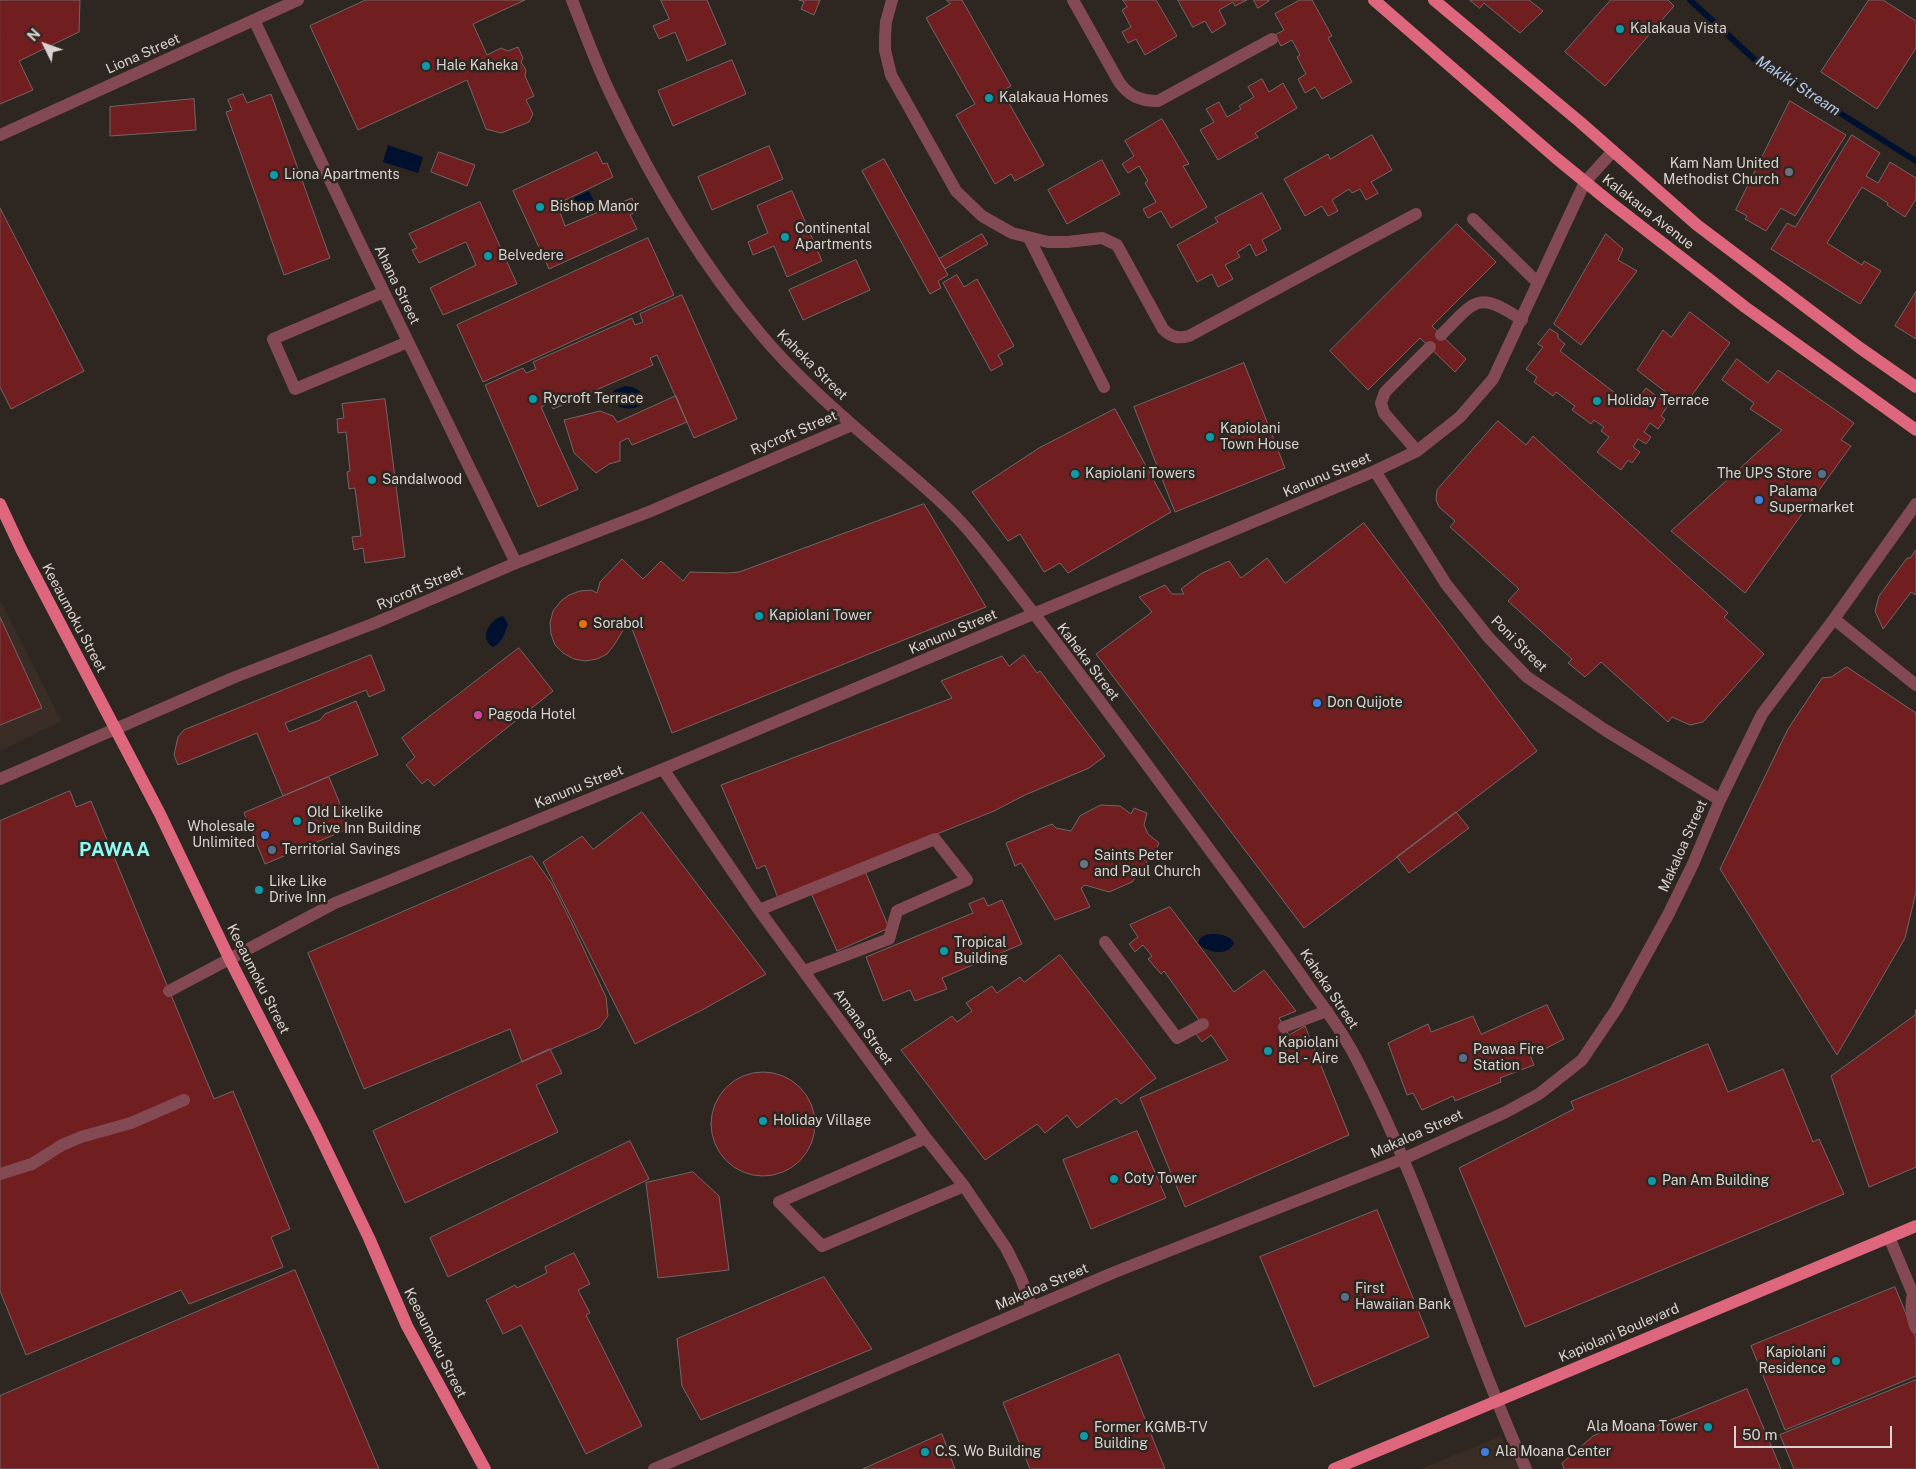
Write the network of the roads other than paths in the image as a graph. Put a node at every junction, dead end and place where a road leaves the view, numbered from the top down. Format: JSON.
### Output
{"nodes":[{"id":1,"x":298,"y":0,"type":"edge"},
{"id":2,"x":572,"y":0,"type":"edge"},
{"id":3,"x":892,"y":0,"type":"edge"},
{"id":4,"x":1073,"y":0,"type":"edge"},
{"id":5,"x":1374,"y":0,"type":"edge"},
{"id":6,"x":1434,"y":0,"type":"edge"},
{"id":7,"x":254,"y":20,"type":"junction"},
{"id":8,"x":1272,"y":39,"type":"dead end"},
{"id":9,"x":0,"y":135,"type":"edge"},
{"id":10,"x":1613,"y":151,"type":"junction"},
{"id":11,"x":1585,"y":182,"type":"junction"},
{"id":12,"x":1416,"y":214,"type":"dead end"},
{"id":13,"x":1473,"y":219,"type":"dead end"},
{"id":14,"x":1029,"y":238,"type":"junction"},
{"id":15,"x":1538,"y":283,"type":"junction"},
{"id":16,"x":384,"y":292,"type":"junction"},
{"id":17,"x":1522,"y":320,"type":"junction"},
{"id":18,"x":1441,"y":335,"type":"dead end"},
{"id":19,"x":408,"y":342,"type":"junction"},
{"id":20,"x":1430,"y":347,"type":"dead end"},
{"id":21,"x":1104,"y":387,"type":"dead end"},
{"id":22,"x":1916,"y":387,"type":"edge"},
{"id":23,"x":852,"y":425,"type":"junction"},
{"id":24,"x":1916,"y":430,"type":"edge"},
{"id":25,"x":1417,"y":451,"type":"junction"},
{"id":26,"x":1375,"y":471,"type":"junction"},
{"id":27,"x":0,"y":504,"type":"edge"},
{"id":28,"x":1916,"y":504,"type":"edge"},
{"id":29,"x":516,"y":563,"type":"junction"},
{"id":30,"x":1034,"y":614,"type":"junction"},
{"id":31,"x":1834,"y":619,"type":"junction"},
{"id":32,"x":1916,"y":686,"type":"edge"},
{"id":33,"x":115,"y":729,"type":"junction"},
{"id":34,"x":663,"y":769,"type":"junction"},
{"id":35,"x":0,"y":779,"type":"edge"},
{"id":36,"x":1720,"y":800,"type":"junction"},
{"id":37,"x":759,"y":910,"type":"junction"},
{"id":38,"x":1105,"y":942,"type":"dead end"},
{"id":39,"x":230,"y":960,"type":"junction"},
{"id":40,"x":804,"y":971,"type":"junction"},
{"id":41,"x":170,"y":991,"type":"dead end"},
{"id":42,"x":1327,"y":1012,"type":"junction"},
{"id":43,"x":1202,"y":1024,"type":"dead end"},
{"id":44,"x":1284,"y":1027,"type":"dead end"},
{"id":45,"x":184,"y":1100,"type":"dead end"},
{"id":46,"x":926,"y":1138,"type":"junction"},
{"id":47,"x":1403,"y":1159,"type":"junction"},
{"id":48,"x":0,"y":1174,"type":"edge"},
{"id":49,"x":964,"y":1186,"type":"junction"},
{"id":50,"x":1916,"y":1226,"type":"edge"},
{"id":51,"x":1888,"y":1238,"type":"junction"},
{"id":52,"x":1914,"y":1295,"type":"edge"},
{"id":53,"x":1032,"y":1307,"type":"junction"},
{"id":54,"x":1916,"y":1328,"type":"edge"},
{"id":55,"x":1496,"y":1401,"type":"junction"},
{"id":56,"x":486,"y":1469,"type":"edge"},
{"id":57,"x":654,"y":1469,"type":"edge"},
{"id":58,"x":1334,"y":1469,"type":"edge"},
{"id":59,"x":1526,"y":1469,"type":"edge"}],
"edges":[{"from":1,"to":7,"type":"street","name":"Liona Street"},
{"from":2,"to":23,"type":"street","name":"Kaheka Street"},
{"from":3,"to":14,"type":"street"},
{"from":4,"to":8,"type":"street"},
{"from":5,"to":11,"type":"main road","name":"Kalakaua Avenue"},
{"from":6,"to":10,"type":"main road","name":"Kalakaua Avenue"},
{"from":7,"to":9,"type":"street","name":"Liona Street"},
{"from":7,"to":16,"type":"street","name":"Ahana Street"},
{"from":10,"to":11,"type":"street","name":"Kanunu Street"},
{"from":10,"to":22,"type":"main road","name":"Kalakaua Avenue"},
{"from":11,"to":15,"type":"street","name":"Kanunu Street"},
{"from":11,"to":24,"type":"main road","name":"Kalakaua Avenue"},
{"from":12,"to":14,"type":"street"},
{"from":13,"to":15,"type":"street"},
{"from":14,"to":21,"type":"street"},
{"from":15,"to":17,"type":"street","name":"Kanunu Street"},
{"from":16,"to":19,"type":"street","name":"Ahana Street"},
{"from":16,"to":19,"type":"street"},
{"from":17,"to":18,"type":"street"},
{"from":17,"to":25,"type":"street","name":"Kanunu Street"},
{"from":19,"to":29,"type":"street","name":"Ahana Street"},
{"from":20,"to":25,"type":"street"},
{"from":23,"to":29,"type":"street","name":"Rycroft Street"},
{"from":23,"to":30,"type":"street","name":"Kaheka Street"},
{"from":25,"to":26,"type":"street","name":"Kanunu Street"},
{"from":26,"to":30,"type":"street","name":"Kanunu Street"},
{"from":26,"to":36,"type":"street","name":"Poni Street"},
{"from":27,"to":33,"type":"main road","name":"Keeaumoku Street"},
{"from":28,"to":31,"type":"street","name":"Makaloa Street"},
{"from":29,"to":33,"type":"street","name":"Rycroft Street"},
{"from":30,"to":34,"type":"street","name":"Kanunu Street"},
{"from":30,"to":42,"type":"street","name":"Kaheka Street"},
{"from":31,"to":32,"type":"street"},
{"from":31,"to":36,"type":"street","name":"Makaloa Street"},
{"from":33,"to":35,"type":"street","name":"Rycroft Street"},
{"from":33,"to":39,"type":"main road","name":"Keeaumoku Street"},
{"from":34,"to":37,"type":"street","name":"Amana Street"},
{"from":34,"to":39,"type":"street","name":"Kanunu Street"},
{"from":36,"to":47,"type":"street","name":"Makaloa Street"},
{"from":37,"to":40,"type":"street","name":"Amana Street"},
{"from":37,"to":40,"type":"street"},
{"from":38,"to":43,"type":"street"},
{"from":39,"to":41,"type":"street","name":"Kanunu Street"},
{"from":39,"to":56,"type":"main road","name":"Keeaumoku Street"},
{"from":40,"to":46,"type":"street","name":"Amana Street"},
{"from":42,"to":44,"type":"street"},
{"from":42,"to":47,"type":"street","name":"Kaheka Street"},
{"from":45,"to":48,"type":"street"},
{"from":46,"to":49,"type":"street","name":"Amana Street"},
{"from":46,"to":49,"type":"street"},
{"from":47,"to":53,"type":"street","name":"Makaloa Street"},
{"from":47,"to":55,"type":"street","name":"Kaheka Street"},
{"from":49,"to":53,"type":"street","name":"Amana Street"},
{"from":50,"to":51,"type":"main road","name":"Kapiolani Boulevard"},
{"from":51,"to":52,"type":"street"},
{"from":51,"to":55,"type":"main road","name":"Kapiolani Boulevard"},
{"from":52,"to":54,"type":"street"},
{"from":53,"to":57,"type":"street","name":"Makaloa Street"},
{"from":55,"to":58,"type":"main road","name":"Kapiolani Boulevard"},
{"from":55,"to":59,"type":"street","name":"Kaheka Street"}]}
